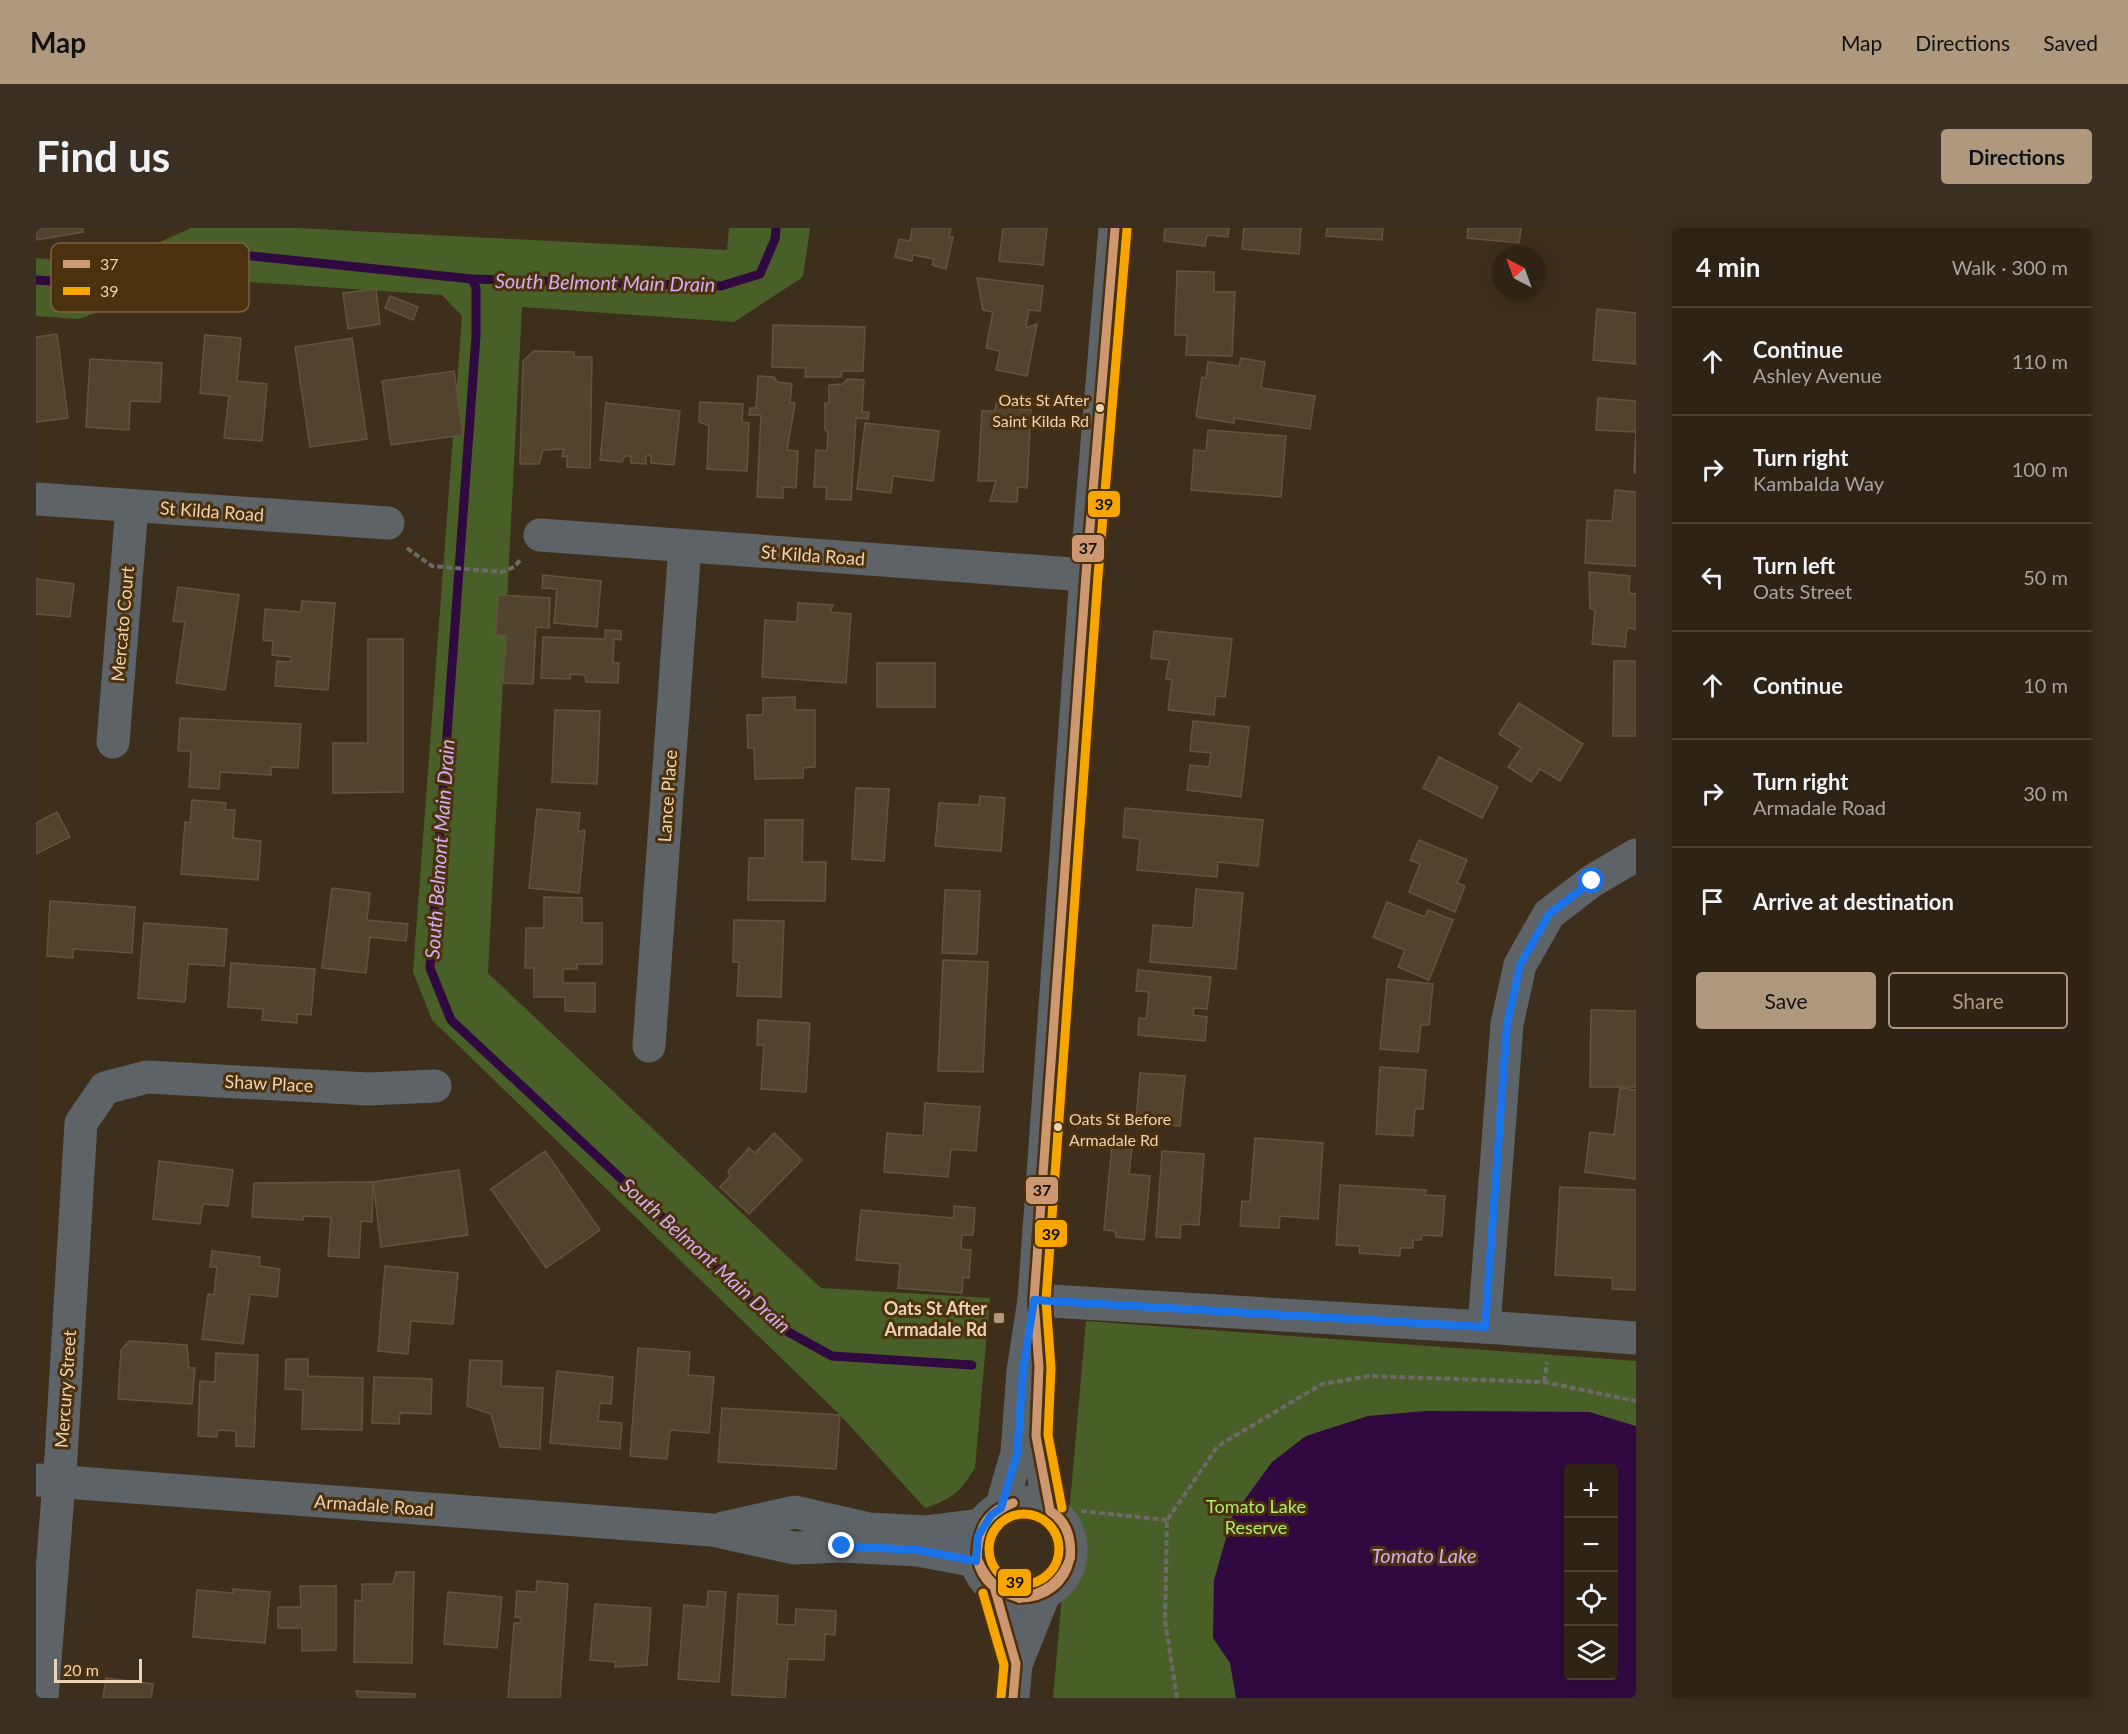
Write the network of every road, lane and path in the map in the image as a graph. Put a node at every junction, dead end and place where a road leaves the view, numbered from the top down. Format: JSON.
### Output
{"nodes":[{"id":1,"x":1115,"y":228,"type":"edge"},
{"id":2,"x":36,"y":499,"type":"edge"},
{"id":3,"x":132,"y":506,"type":"junction"},
{"id":4,"x":388,"y":523,"type":"dead end"},
{"id":5,"x":540,"y":535,"type":"dead end"},
{"id":6,"x":685,"y":546,"type":"junction"},
{"id":7,"x":432,"y":567,"type":"dead end"},
{"id":8,"x":502,"y":572,"type":"dead end"},
{"id":9,"x":1086,"y":575,"type":"junction"},
{"id":10,"x":113,"y":742,"type":"dead end"},
{"id":11,"x":1636,"y":855,"type":"edge"},
{"id":12,"x":649,"y":1046,"type":"dead end"},
{"id":13,"x":435,"y":1086,"type":"dead end"},
{"id":14,"x":105,"y":1088,"type":"joint"},
{"id":15,"x":1034,"y":1300,"type":"junction"},
{"id":16,"x":1485,"y":1327,"type":"junction"},
{"id":17,"x":1636,"y":1338,"type":"edge"},
{"id":18,"x":1548,"y":1356,"type":"dead end"},
{"id":19,"x":1544,"y":1382,"type":"junction"},
{"id":20,"x":1636,"y":1401,"type":"edge"},
{"id":21,"x":47,"y":1481,"type":"edge"},
{"id":22,"x":1061,"y":1510,"type":"junction"},
{"id":23,"x":992,"y":1516,"type":"junction"},
{"id":24,"x":1167,"y":1520,"type":"junction"},
{"id":25,"x":712,"y":1530,"type":"junction"},
{"id":26,"x":976,"y":1561,"type":"junction"},
{"id":27,"x":996,"y":1590,"type":"junction"},
{"id":28,"x":1044,"y":1594,"type":"junction"},
{"id":29,"x":1016,"y":1664,"type":"junction"},
{"id":30,"x":42,"y":1698,"type":"edge"},
{"id":31,"x":1013,"y":1698,"type":"edge"},
{"id":32,"x":1177,"y":1698,"type":"edge"}],
"edges":[{"from":1,"to":9,"type":"street"},
{"from":2,"to":3,"type":"street","name":"St Kilda Road"},
{"from":3,"to":4,"type":"street","name":"St Kilda Road"},
{"from":3,"to":10,"type":"street","name":"Mercato Court"},
{"from":5,"to":6,"type":"street","name":"St Kilda Road"},
{"from":6,"to":9,"type":"street","name":"St Kilda Road"},
{"from":6,"to":12,"type":"street","name":"Lance Place"},
{"from":7,"to":8,"type":"path"},
{"from":9,"to":15,"type":"street"},
{"from":11,"to":16,"type":"street"},
{"from":13,"to":14,"type":"street","name":"Shaw Place"},
{"from":14,"to":21,"type":"street","name":"Mercury Street"},
{"from":15,"to":16,"type":"street"},
{"from":15,"to":22,"type":"street"},
{"from":15,"to":23,"type":"street"},
{"from":16,"to":17,"type":"street"},
{"from":18,"to":19,"type":"path"},
{"from":19,"to":20,"type":"path"},
{"from":19,"to":24,"type":"path"},
{"from":21,"to":25,"type":"street","name":"Armadale Road"},
{"from":21,"to":30,"type":"street","name":"Mercury Street"},
{"from":22,"to":23,"type":"street"},
{"from":22,"to":24,"type":"path"},
{"from":22,"to":28,"type":"street"},
{"from":23,"to":25,"type":"street","name":"Armadale Road"},
{"from":23,"to":26,"type":"street"},
{"from":24,"to":32,"type":"path"},
{"from":25,"to":26,"type":"street","name":"Armadale Road"},
{"from":26,"to":27,"type":"street"},
{"from":27,"to":28,"type":"street"},
{"from":27,"to":29,"type":"street"},
{"from":28,"to":29,"type":"street"},
{"from":29,"to":31,"type":"street"}]}
